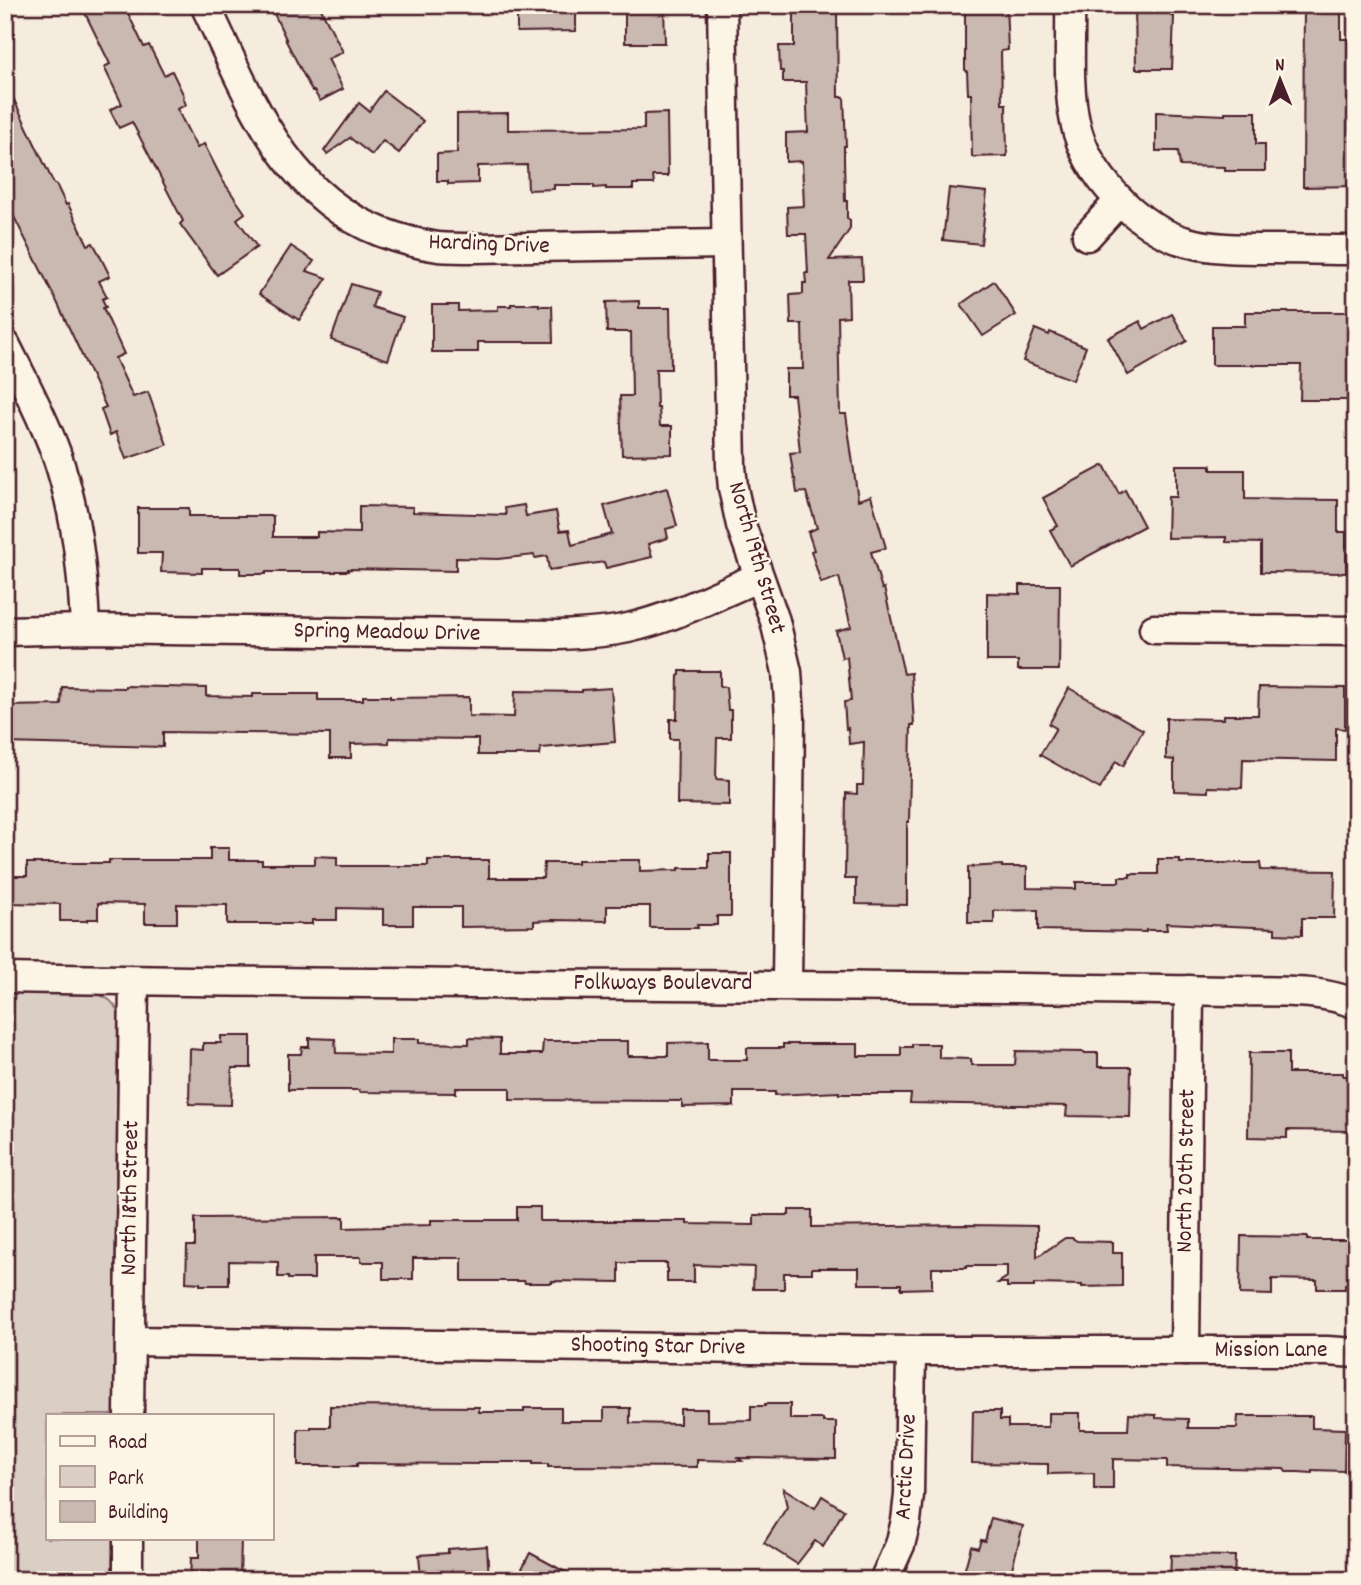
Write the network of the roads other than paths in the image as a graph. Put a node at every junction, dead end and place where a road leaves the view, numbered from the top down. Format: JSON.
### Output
{"nodes":[{"id":1,"x":205,"y":5,"type":"edge"},
{"id":2,"x":722,"y":5,"type":"edge"},
{"id":3,"x":1070,"y":5,"type":"edge"},
{"id":4,"x":1120,"y":200,"type":"junction"},
{"id":5,"x":1087,"y":236,"type":"dead end"},
{"id":6,"x":726,"y":244,"type":"junction"},
{"id":7,"x":1356,"y":250,"type":"edge"},
{"id":8,"x":5,"y":344,"type":"edge"},
{"id":9,"x":759,"y":577,"type":"junction"},
{"id":10,"x":85,"y":629,"type":"junction"},
{"id":11,"x":1154,"y":629,"type":"dead end"},
{"id":12,"x":5,"y":631,"type":"edge"},
{"id":13,"x":1356,"y":631,"type":"edge"},
{"id":14,"x":5,"y":978,"type":"edge"},
{"id":15,"x":134,"y":981,"type":"junction"},
{"id":16,"x":787,"y":985,"type":"junction"},
{"id":17,"x":1356,"y":986,"type":"edge"},
{"id":18,"x":1189,"y":990,"type":"junction"},
{"id":19,"x":1320,"y":993,"type":"junction"},
{"id":20,"x":1356,"y":1004,"type":"edge"},
{"id":21,"x":130,"y":1341,"type":"junction"},
{"id":22,"x":911,"y":1350,"type":"junction"},
{"id":23,"x":1185,"y":1351,"type":"junction"},
{"id":24,"x":1356,"y":1353,"type":"edge"},
{"id":25,"x":129,"y":1414,"type":"edge"},
{"id":26,"x":128,"y":1540,"type":"edge"},
{"id":27,"x":128,"y":1580,"type":"edge"},
{"id":28,"x":884,"y":1580,"type":"edge"}],
"edges":[{"from":1,"to":6,"type":"street","name":"Harding Drive"},
{"from":2,"to":6,"type":"street","name":"North 19th Street"},
{"from":3,"to":4,"type":"street"},
{"from":4,"to":5,"type":"street"},
{"from":4,"to":7,"type":"street"},
{"from":6,"to":9,"type":"street","name":"North 19th Street"},
{"from":8,"to":10,"type":"street"},
{"from":9,"to":10,"type":"street","name":"Spring Meadow Drive"},
{"from":9,"to":16,"type":"street","name":"North 19th Street"},
{"from":10,"to":12,"type":"street","name":"Spring Meadow Drive"},
{"from":11,"to":13,"type":"street"},
{"from":14,"to":15,"type":"street","name":"Folkways Boulevard"},
{"from":15,"to":16,"type":"street","name":"Folkways Boulevard"},
{"from":15,"to":21,"type":"street","name":"North 18th Street"},
{"from":16,"to":18,"type":"street","name":"Folkways Boulevard"},
{"from":17,"to":19,"type":"street","name":"Folkways Boulevard"},
{"from":18,"to":19,"type":"street","name":"Folkways Boulevard"},
{"from":18,"to":23,"type":"street","name":"North 20th Street"},
{"from":19,"to":20,"type":"street","name":"Folkways Boulevard"},
{"from":21,"to":22,"type":"street","name":"Shooting Star Drive"},
{"from":21,"to":25,"type":"street","name":"North 18th Street"},
{"from":22,"to":23,"type":"street","name":"Shooting Star Drive"},
{"from":22,"to":28,"type":"street","name":"Arctic Drive"},
{"from":23,"to":24,"type":"street","name":"Mission Lane"},
{"from":26,"to":27,"type":"street"}]}
